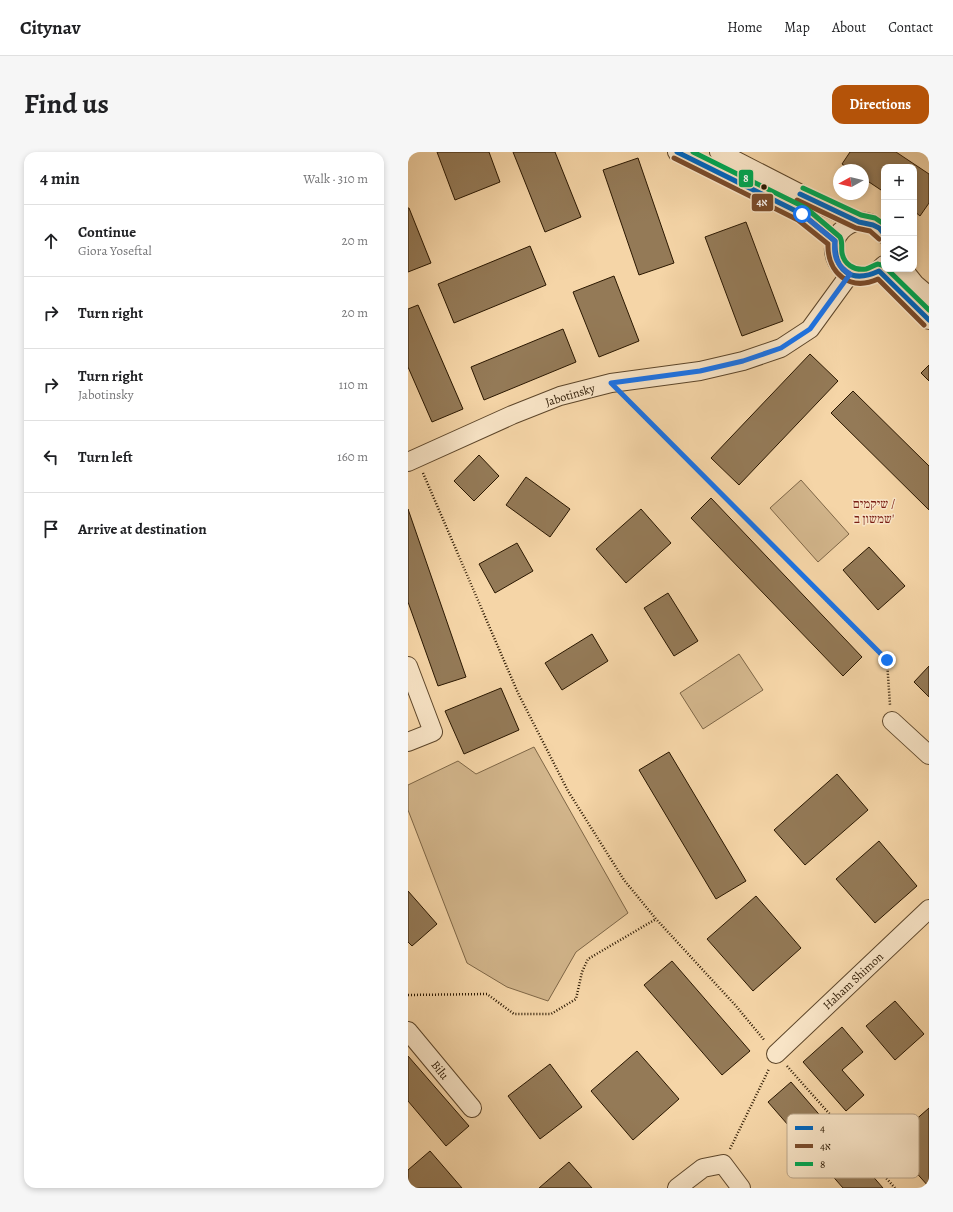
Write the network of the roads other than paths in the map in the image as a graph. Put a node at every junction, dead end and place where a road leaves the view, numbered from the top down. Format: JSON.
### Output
{"nodes":[{"id":1,"x":677,"y":152,"type":"edge"},
{"id":2,"x":718,"y":152,"type":"edge"},
{"id":3,"x":859,"y":222,"type":"junction"},
{"id":4,"x":881,"y":230,"type":"edge"},
{"id":5,"x":835,"y":241,"type":"junction"},
{"id":6,"x":881,"y":268,"type":"edge"},
{"id":7,"x":885,"y":272,"type":"edge"},
{"id":8,"x":905,"y":272,"type":"edge"},
{"id":9,"x":850,"y":274,"type":"junction"},
{"id":10,"x":929,"y":296,"type":"edge"},
{"id":11,"x":929,"y":320,"type":"edge"},
{"id":12,"x":413,"y":460,"type":"edge"},
{"id":13,"x":408,"y":666,"type":"edge"},
{"id":14,"x":892,"y":721,"type":"road end"},
{"id":15,"x":408,"y":742,"type":"edge"},
{"id":16,"x":929,"y":755,"type":"edge"},
{"id":17,"x":929,"y":909,"type":"edge"},
{"id":18,"x":408,"y":1031,"type":"edge"},
{"id":19,"x":776,"y":1054,"type":"road end"},
{"id":20,"x":472,"y":1108,"type":"dead end"},
{"id":21,"x":677,"y":1188,"type":"edge"},
{"id":22,"x":741,"y":1188,"type":"edge"}],
"edges":[{"from":1,"to":5,"type":"street"},
{"from":2,"to":3,"type":"street"},
{"from":3,"to":4,"type":"street"},
{"from":3,"to":5,"type":"street"},
{"from":5,"to":9,"type":"street"},
{"from":6,"to":9,"type":"street"},
{"from":7,"to":11,"type":"street"},
{"from":8,"to":10,"type":"street"},
{"from":9,"to":12,"type":"street","name":"Jabotinsky"},
{"from":13,"to":15,"type":"street"},
{"from":14,"to":16,"type":"street"},
{"from":17,"to":19,"type":"street","name":"Haham Shimon"},
{"from":18,"to":20,"type":"street","name":"Bilu"},
{"from":21,"to":22,"type":"street"}]}
